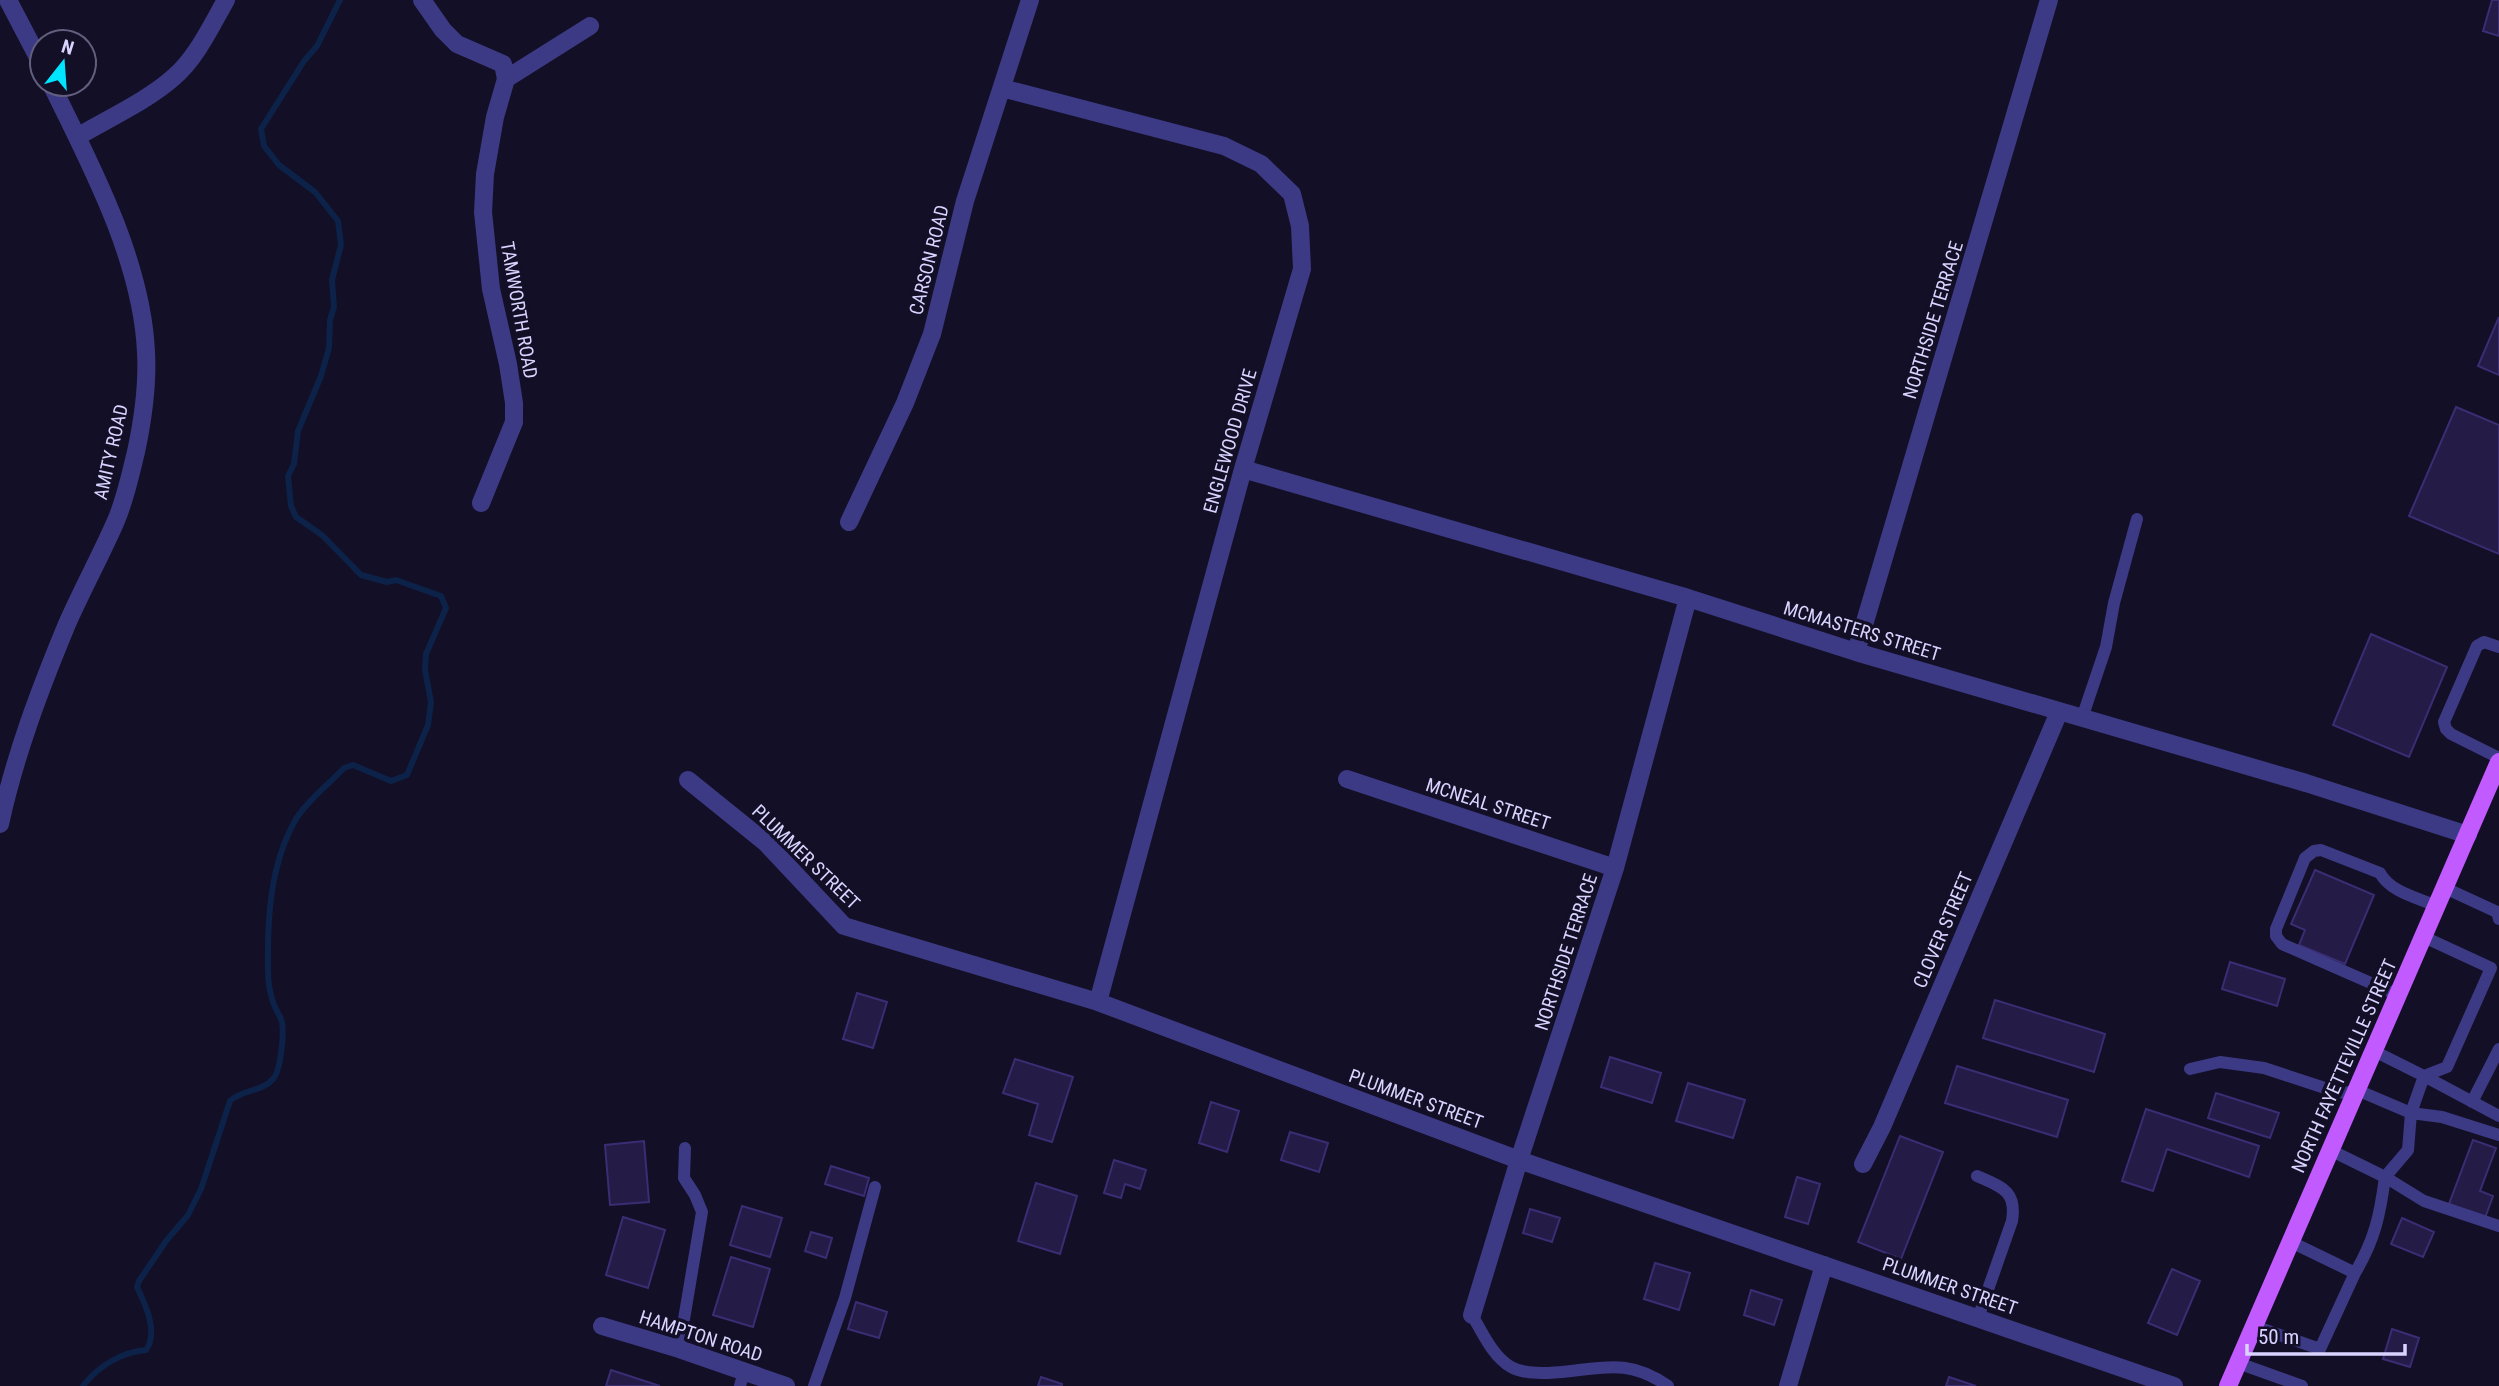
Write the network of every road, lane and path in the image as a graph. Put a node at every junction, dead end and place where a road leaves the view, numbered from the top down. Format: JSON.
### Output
{"nodes":[{"id":1,"x":8,"y":0,"type":"edge"},
{"id":2,"x":226,"y":0,"type":"edge"},
{"id":3,"x":422,"y":0,"type":"edge"},
{"id":4,"x":1030,"y":0,"type":"edge"},
{"id":5,"x":2049,"y":0,"type":"edge"},
{"id":6,"x":590,"y":26,"type":"dead end"},
{"id":7,"x":28,"y":38,"type":"edge"},
{"id":8,"x":506,"y":79,"type":"junction"},
{"id":9,"x":1002,"y":88,"type":"junction"},
{"id":10,"x":58,"y":98,"type":"edge"},
{"id":11,"x":77,"y":137,"type":"junction"},
{"id":12,"x":1243,"y":469,"type":"junction"},
{"id":13,"x":481,"y":503,"type":"dead end"},
{"id":14,"x":2137,"y":519,"type":"dead end"},
{"id":15,"x":849,"y":522,"type":"dead end"},
{"id":16,"x":1688,"y":598,"type":"junction"},
{"id":17,"x":2499,"y":647,"type":"edge"},
{"id":18,"x":1856,"y":652,"type":"junction"},
{"id":19,"x":2059,"y":712,"type":"junction"},
{"id":20,"x":2082,"y":718,"type":"junction"},
{"id":21,"x":2499,"y":760,"type":"edge"},
{"id":22,"x":1347,"y":779,"type":"dead end"},
{"id":23,"x":688,"y":780,"type":"dead end"},
{"id":24,"x":0,"y":824,"type":"edge"},
{"id":25,"x":2468,"y":835,"type":"junction"},
{"id":26,"x":1615,"y":868,"type":"junction"},
{"id":27,"x":2445,"y":888,"type":"junction"},
{"id":28,"x":2437,"y":906,"type":"junction"},
{"id":29,"x":2499,"y":919,"type":"edge"},
{"id":30,"x":2424,"y":937,"type":"junction"},
{"id":31,"x":2499,"y":956,"type":"edge"},
{"id":32,"x":2495,"y":969,"type":"edge"},
{"id":33,"x":2398,"y":995,"type":"junction"},
{"id":34,"x":1098,"y":1002,"type":"junction"},
{"id":35,"x":2499,"y":1049,"type":"edge"},
{"id":36,"x":2374,"y":1051,"type":"junction"},
{"id":37,"x":2190,"y":1069,"type":"dead end"},
{"id":38,"x":2424,"y":1076,"type":"junction"},
{"id":39,"x":2357,"y":1090,"type":"junction"},
{"id":40,"x":2472,"y":1102,"type":"junction"},
{"id":41,"x":2411,"y":1113,"type":"junction"},
{"id":42,"x":2499,"y":1116,"type":"edge"},
{"id":43,"x":2499,"y":1135,"type":"edge"},
{"id":44,"x":685,"y":1148,"type":"dead end"},
{"id":45,"x":2330,"y":1150,"type":"junction"},
{"id":46,"x":1520,"y":1160,"type":"junction"},
{"id":47,"x":1863,"y":1164,"type":"dead end"},
{"id":48,"x":1977,"y":1176,"type":"dead end"},
{"id":49,"x":2385,"y":1177,"type":"junction"},
{"id":50,"x":875,"y":1187,"type":"dead end"},
{"id":51,"x":2499,"y":1226,"type":"edge"},
{"id":52,"x":2291,"y":1242,"type":"junction"},
{"id":53,"x":1824,"y":1265,"type":"junction"},
{"id":54,"x":2355,"y":1273,"type":"junction"},
{"id":55,"x":1472,"y":1315,"type":"joint"},
{"id":56,"x":1978,"y":1318,"type":"junction"},
{"id":57,"x":602,"y":1326,"type":"dead end"},
{"id":58,"x":2254,"y":1326,"type":"junction"},
{"id":59,"x":679,"y":1349,"type":"junction"},
{"id":60,"x":2238,"y":1363,"type":"junction"},
{"id":61,"x":742,"y":1379,"type":"edge"},
{"id":62,"x":786,"y":1386,"type":"edge"},
{"id":63,"x":814,"y":1386,"type":"edge"},
{"id":64,"x":1668,"y":1386,"type":"edge"},
{"id":65,"x":1788,"y":1386,"type":"edge"},
{"id":66,"x":2174,"y":1386,"type":"edge"},
{"id":67,"x":2228,"y":1386,"type":"edge"},
{"id":68,"x":2302,"y":1386,"type":"edge"}],
"edges":[{"from":1,"to":7,"type":"street"},
{"from":2,"to":11,"type":"street"},
{"from":3,"to":8,"type":"street"},
{"from":4,"to":9,"type":"street","name":"CARSON ROAD"},
{"from":5,"to":18,"type":"street","name":"NORTHSIDE TERRACE"},
{"from":6,"to":8,"type":"street"},
{"from":8,"to":13,"type":"street","name":"TAMWORTH ROAD"},
{"from":9,"to":12,"type":"street","name":"ENGLEWOOD DRIVE"},
{"from":9,"to":15,"type":"street","name":"CARSON ROAD"},
{"from":10,"to":11,"type":"street","name":"AMITY ROAD"},
{"from":11,"to":24,"type":"street","name":"AMITY ROAD"},
{"from":12,"to":16,"type":"street","name":"MCMASTERS STREET"},
{"from":12,"to":34,"type":"street","name":"ENGLEWOOD DRIVE"},
{"from":14,"to":20,"type":"lane"},
{"from":16,"to":18,"type":"street","name":"MCMASTERS STREET"},
{"from":16,"to":26,"type":"street","name":"NORTHSIDE TERRACE"},
{"from":17,"to":21,"type":"lane"},
{"from":18,"to":19,"type":"street","name":"MCMASTERS STREET"},
{"from":19,"to":20,"type":"street","name":"MCMASTERS STREET"},
{"from":19,"to":47,"type":"street","name":"CLOVER STREET"},
{"from":20,"to":25,"type":"street","name":"MCMASTERS STREET"},
{"from":21,"to":25,"type":"main road","name":"NORTH FAYETTEVILLE STREET"},
{"from":22,"to":26,"type":"street","name":"MCNEAL STREET"},
{"from":23,"to":34,"type":"street","name":"PLUMMER STREET"},
{"from":25,"to":27,"type":"main road","name":"NORTH FAYETTEVILLE STREET"},
{"from":26,"to":46,"type":"street","name":"NORTHSIDE TERRACE"},
{"from":27,"to":28,"type":"main road","name":"NORTH FAYETTEVILLE STREET"},
{"from":27,"to":29,"type":"lane"},
{"from":28,"to":30,"type":"main road","name":"NORTH FAYETTEVILLE STREET"},
{"from":28,"to":33,"type":"lane"},
{"from":30,"to":32,"type":"lane"},
{"from":30,"to":33,"type":"main road","name":"NORTH FAYETTEVILLE STREET"},
{"from":31,"to":32,"type":"lane"},
{"from":32,"to":38,"type":"lane"},
{"from":33,"to":36,"type":"main road","name":"NORTH FAYETTEVILLE STREET"},
{"from":34,"to":46,"type":"street","name":"PLUMMER STREET"},
{"from":35,"to":40,"type":"lane"},
{"from":36,"to":38,"type":"lane"},
{"from":36,"to":39,"type":"main road","name":"NORTH FAYETTEVILLE STREET"},
{"from":37,"to":39,"type":"lane"},
{"from":38,"to":40,"type":"lane"},
{"from":38,"to":41,"type":"lane"},
{"from":39,"to":41,"type":"lane"},
{"from":39,"to":45,"type":"main road","name":"NORTH FAYETTEVILLE STREET"},
{"from":40,"to":42,"type":"lane"},
{"from":41,"to":43,"type":"lane"},
{"from":41,"to":49,"type":"lane"},
{"from":44,"to":59,"type":"lane"},
{"from":45,"to":49,"type":"lane"},
{"from":45,"to":52,"type":"main road","name":"NORTH FAYETTEVILLE STREET"},
{"from":46,"to":53,"type":"street","name":"PLUMMER STREET"},
{"from":46,"to":55,"type":"street","name":"NORTHSIDE TERRACE"},
{"from":48,"to":56,"type":"lane"},
{"from":49,"to":51,"type":"lane"},
{"from":49,"to":54,"type":"lane"},
{"from":50,"to":63,"type":"lane"},
{"from":52,"to":54,"type":"lane"},
{"from":52,"to":58,"type":"main road","name":"NORTH FAYETTEVILLE STREET"},
{"from":53,"to":56,"type":"street","name":"PLUMMER STREET"},
{"from":53,"to":65,"type":"street"},
{"from":54,"to":58,"type":"lane"},
{"from":55,"to":64,"type":"lane"},
{"from":56,"to":66,"type":"street","name":"PLUMMER STREET"},
{"from":57,"to":59,"type":"street","name":"HAMPTON ROAD"},
{"from":58,"to":60,"type":"main road","name":"NORTH FAYETTEVILLE STREET"},
{"from":59,"to":61,"type":"street","name":"HAMPTON ROAD"},
{"from":60,"to":67,"type":"main road","name":"NORTH FAYETTEVILLE STREET"},
{"from":60,"to":68,"type":"lane"},
{"from":61,"to":62,"type":"street","name":"HAMPTON ROAD"}]}
